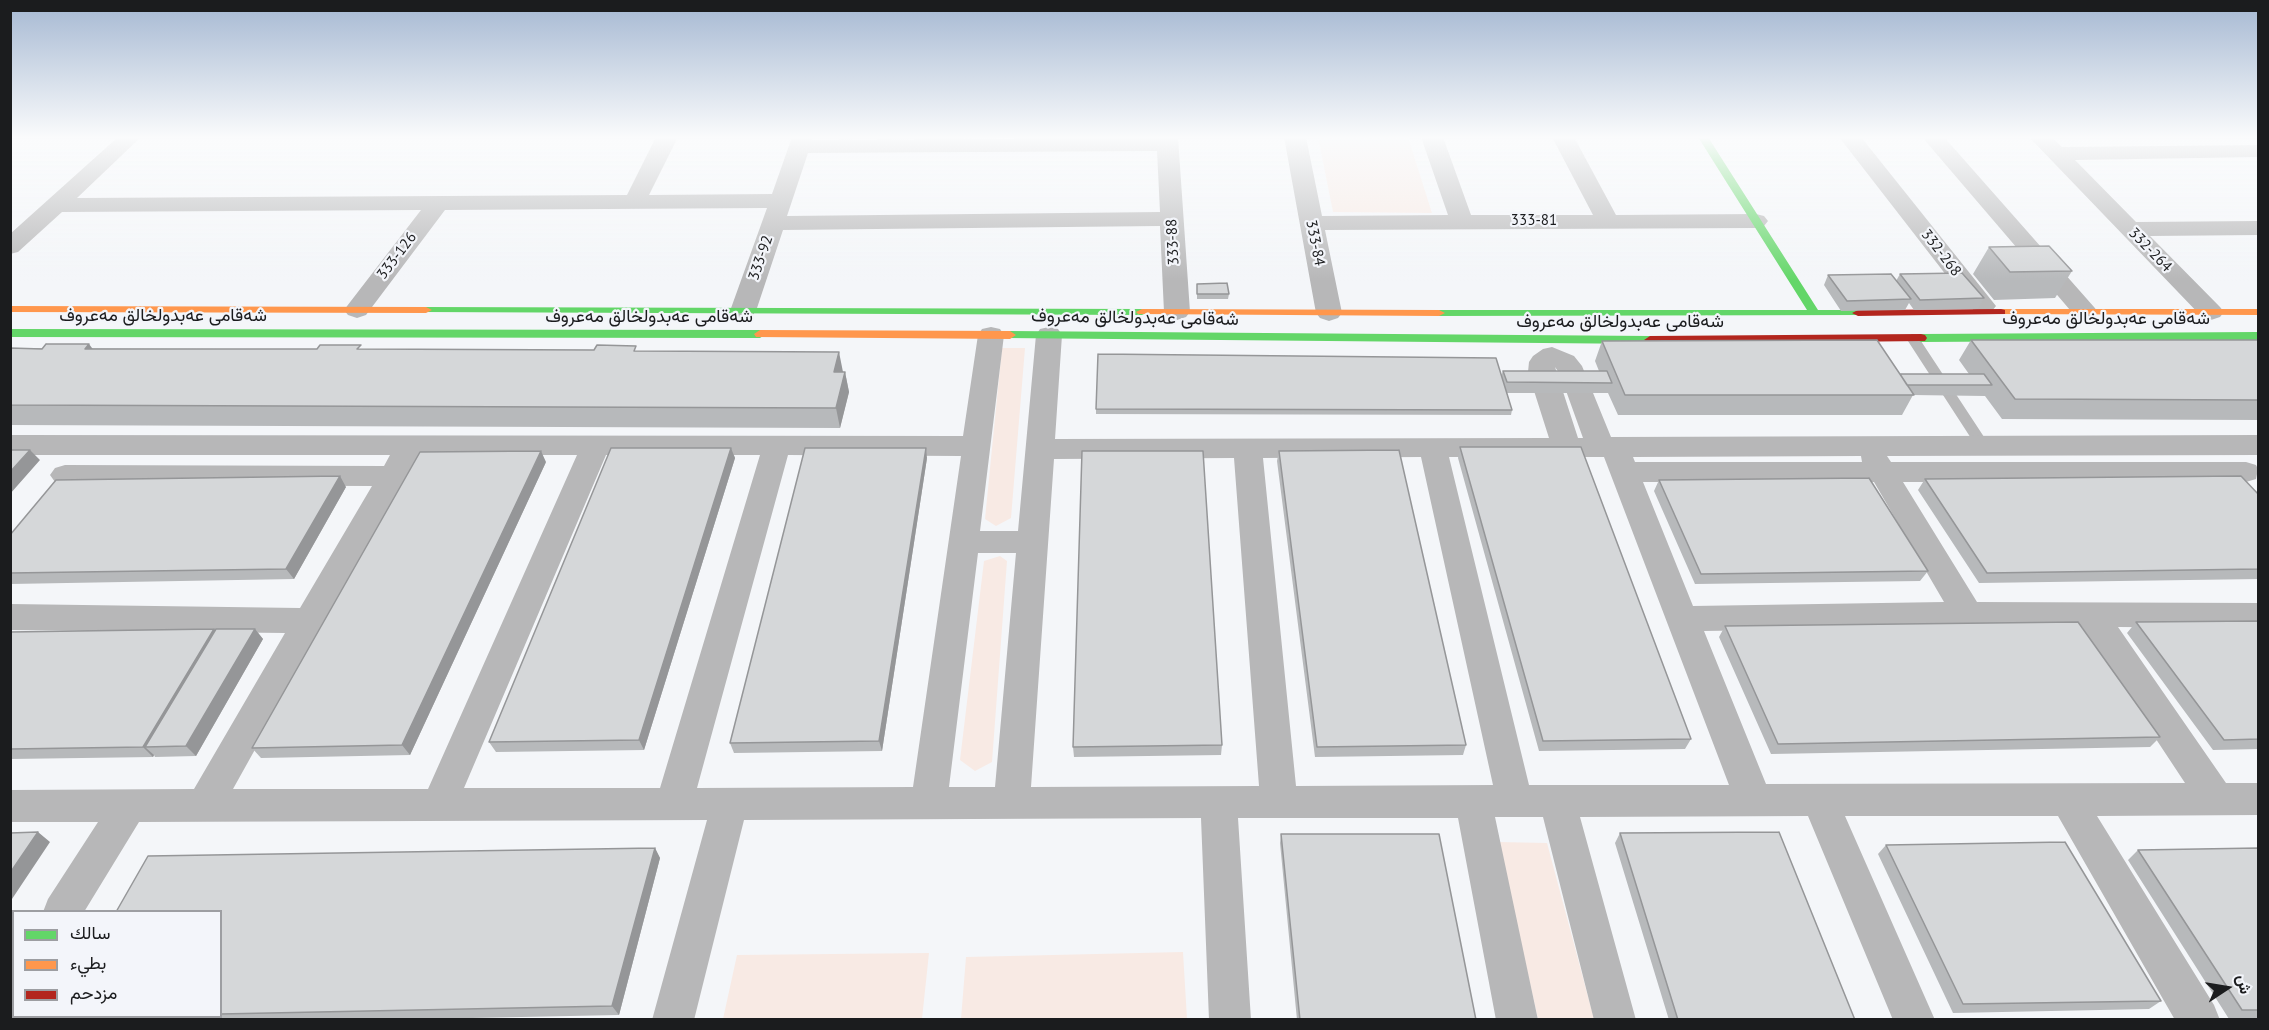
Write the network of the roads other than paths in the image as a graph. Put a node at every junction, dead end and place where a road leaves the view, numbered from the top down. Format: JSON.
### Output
{"nodes":[{"id":1,"x":78,"y":185,"type":"edge"},
{"id":2,"x":643,"y":185,"type":"edge"},
{"id":3,"x":786,"y":185,"type":"edge"},
{"id":4,"x":1170,"y":185,"type":"edge"},
{"id":5,"x":1304,"y":185,"type":"edge"},
{"id":6,"x":1448,"y":185,"type":"edge"},
{"id":7,"x":1589,"y":185,"type":"edge"},
{"id":8,"x":1733,"y":185,"type":"edge"},
{"id":9,"x":1888,"y":185,"type":"edge"},
{"id":10,"x":1975,"y":185,"type":"edge"},
{"id":11,"x":2087,"y":185,"type":"edge"},
{"id":12,"x":635,"y":201,"type":"junction"},
{"id":13,"x":781,"y":201,"type":"junction"},
{"id":14,"x":438,"y":202,"type":"junction"},
{"id":15,"x":57,"y":205,"type":"junction"},
{"id":16,"x":1172,"y":219,"type":"junction"},
{"id":17,"x":1608,"y":221,"type":"junction"},
{"id":18,"x":1756,"y":221,"type":"junction"},
{"id":19,"x":1461,"y":222,"type":"junction"},
{"id":20,"x":773,"y":223,"type":"junction"},
{"id":21,"x":1311,"y":223,"type":"junction"},
{"id":22,"x":2259,"y":228,"type":"edge"},
{"id":23,"x":2130,"y":229,"type":"junction"},
{"id":24,"x":10,"y":248,"type":"edge"},
{"id":25,"x":10,"y":309,"type":"edge"},
{"id":26,"x":357,"y":309,"type":"junction"},
{"id":27,"x":495,"y":310,"type":"junction"},
{"id":28,"x":742,"y":310,"type":"junction"},
{"id":29,"x":1177,"y":312,"type":"junction"},
{"id":30,"x":2085,"y":312,"type":"junction"},
{"id":31,"x":2211,"y":312,"type":"junction"},
{"id":32,"x":2259,"y":312,"type":"edge"},
{"id":33,"x":1329,"y":313,"type":"junction"},
{"id":34,"x":1540,"y":313,"type":"junction"},
{"id":35,"x":1815,"y":313,"type":"junction"},
{"id":36,"x":1988,"y":313,"type":"junction"},
{"id":37,"x":10,"y":333,"type":"edge"},
{"id":38,"x":481,"y":334,"type":"junction"},
{"id":39,"x":991,"y":335,"type":"junction"},
{"id":40,"x":1049,"y":335,"type":"junction"},
{"id":41,"x":2259,"y":336,"type":"edge"},
{"id":42,"x":1912,"y":338,"type":"junction"},
{"id":43,"x":1550,"y":348,"type":"junction"},
{"id":44,"x":10,"y":445,"type":"edge"},
{"id":45,"x":90,"y":445,"type":"junction"},
{"id":46,"x":410,"y":445,"type":"junction"},
{"id":47,"x":597,"y":445,"type":"junction"},
{"id":48,"x":777,"y":445,"type":"junction"},
{"id":49,"x":2222,"y":445,"type":"junction"},
{"id":50,"x":2259,"y":445,"type":"edge"},
{"id":51,"x":976,"y":446,"type":"junction"},
{"id":52,"x":1983,"y":446,"type":"junction"},
{"id":53,"x":1432,"y":448,"type":"junction"},
{"id":54,"x":1568,"y":448,"type":"junction"},
{"id":55,"x":1040,"y":449,"type":"junction"},
{"id":56,"x":1248,"y":449,"type":"junction"},
{"id":57,"x":1614,"y":456,"type":"junction"},
{"id":58,"x":1874,"y":459,"type":"junction"},
{"id":59,"x":65,"y":475,"type":"junction"},
{"id":60,"x":392,"y":476,"type":"junction"},
{"id":61,"x":2252,"y":479,"type":"edge"},
{"id":62,"x":44,"y":499,"type":"edge"},
{"id":63,"x":964,"y":542,"type":"junction"},
{"id":64,"x":1032,"y":542,"type":"junction"},
{"id":65,"x":1968,"y":614,"type":"junction"},
{"id":66,"x":2091,"y":614,"type":"junction"},
{"id":67,"x":2259,"y":615,"type":"edge"},
{"id":68,"x":10,"y":617,"type":"edge"},
{"id":69,"x":1682,"y":619,"type":"junction"},
{"id":70,"x":309,"y":621,"type":"junction"},
{"id":71,"x":2216,"y":799,"type":"junction"},
{"id":72,"x":2259,"y":799,"type":"edge"},
{"id":73,"x":2068,"y":800,"type":"junction"},
{"id":74,"x":1754,"y":801,"type":"junction"},
{"id":75,"x":1820,"y":801,"type":"junction"},
{"id":76,"x":1279,"y":802,"type":"junction"},
{"id":77,"x":1473,"y":802,"type":"junction"},
{"id":78,"x":1515,"y":802,"type":"junction"},
{"id":79,"x":1558,"y":802,"type":"junction"},
{"id":80,"x":929,"y":803,"type":"junction"},
{"id":81,"x":1012,"y":803,"type":"junction"},
{"id":82,"x":1219,"y":803,"type":"junction"},
{"id":83,"x":674,"y":804,"type":"junction"},
{"id":84,"x":730,"y":804,"type":"junction"},
{"id":85,"x":439,"y":805,"type":"junction"},
{"id":86,"x":10,"y":806,"type":"edge"},
{"id":87,"x":129,"y":806,"type":"junction"},
{"id":88,"x":204,"y":806,"type":"junction"},
{"id":89,"x":63,"y":910,"type":"edge"},
{"id":90,"x":673,"y":1020,"type":"edge"},
{"id":91,"x":1230,"y":1020,"type":"edge"},
{"id":92,"x":1517,"y":1020,"type":"edge"},
{"id":93,"x":1615,"y":1020,"type":"edge"},
{"id":94,"x":1914,"y":1020,"type":"edge"},
{"id":95,"x":2199,"y":1020,"type":"edge"}],
"edges":[{"from":1,"to":15,"type":"street"},
{"from":2,"to":12,"type":"street"},
{"from":3,"to":13,"type":"street","name":"333-92"},
{"from":4,"to":16,"type":"street","name":"333-88"},
{"from":5,"to":21,"type":"street","name":"333-84"},
{"from":6,"to":19,"type":"street"},
{"from":7,"to":17,"type":"street"},
{"from":8,"to":18,"type":"main road"},
{"from":9,"to":36,"type":"street","name":"332-268"},
{"from":10,"to":30,"type":"street"},
{"from":11,"to":23,"type":"street","name":"332-264"},
{"from":12,"to":13,"type":"street"},
{"from":12,"to":14,"type":"street"},
{"from":13,"to":20,"type":"street","name":"333-92"},
{"from":14,"to":15,"type":"street"},
{"from":14,"to":26,"type":"street","name":"333-126"},
{"from":15,"to":24,"type":"street"},
{"from":16,"to":20,"type":"street"},
{"from":16,"to":29,"type":"street","name":"333-88"},
{"from":17,"to":18,"type":"street","name":"333-81"},
{"from":17,"to":19,"type":"street","name":"333-81"},
{"from":18,"to":35,"type":"main road"},
{"from":19,"to":21,"type":"street","name":"333-81"},
{"from":20,"to":28,"type":"street","name":"333-92"},
{"from":21,"to":33,"type":"street","name":"333-84"},
{"from":22,"to":23,"type":"street"},
{"from":23,"to":31,"type":"street","name":"332-264"},
{"from":25,"to":26,"type":"main road","name":"شەقامی عەبدولخالق مەعروف"},
{"from":26,"to":27,"type":"main road","name":"شەقامی عەبدولخالق مەعروف"},
{"from":27,"to":28,"type":"main road","name":"شەقامی عەبدولخالق مەعروف"},
{"from":27,"to":38,"type":"main road"},
{"from":28,"to":29,"type":"main road","name":"شەقامی عەبدولخالق مەعروف"},
{"from":29,"to":33,"type":"main road","name":"شەقامی عەبدولخالق مەعروف"},
{"from":30,"to":31,"type":"main road","name":"شەقامی عەبدولخالق مەعروف"},
{"from":30,"to":36,"type":"main road","name":"شەقامی عەبدولخالق مەعروف"},
{"from":31,"to":32,"type":"main road","name":"شەقامی عەبدولخالق مەعروف"},
{"from":33,"to":34,"type":"main road","name":"شەقامی عەبدولخالق مەعروف"},
{"from":34,"to":35,"type":"main road","name":"شەقامی عەبدولخالق مەعروف"},
{"from":34,"to":43,"type":"main road"},
{"from":35,"to":36,"type":"main road","name":"شەقامی عەبدولخالق مەعروف"},
{"from":37,"to":38,"type":"main road","name":"شەقامی عەبدولخالق مەعروف"},
{"from":38,"to":39,"type":"main road","name":"شەقامی عەبدولخالق مەعروف"},
{"from":39,"to":40,"type":"main road","name":"شەقامی عەبدولخالق مەعروف"},
{"from":39,"to":51,"type":"street"},
{"from":40,"to":43,"type":"main road","name":"شەقامی عەبدولخالق مەعروف"},
{"from":40,"to":55,"type":"street"},
{"from":41,"to":42,"type":"main road","name":"شەقامی عەبدولخالق مەعروف"},
{"from":42,"to":43,"type":"main road","name":"شەقامی عەبدولخالق مەعروف"},
{"from":42,"to":52,"type":"lane"},
{"from":43,"to":54,"type":"street"},
{"from":43,"to":57,"type":"street"},
{"from":44,"to":45,"type":"street"},
{"from":45,"to":46,"type":"street"},
{"from":45,"to":59,"type":"street"},
{"from":46,"to":47,"type":"street"},
{"from":46,"to":60,"type":"street"},
{"from":47,"to":48,"type":"street"},
{"from":47,"to":85,"type":"street"},
{"from":48,"to":51,"type":"street"},
{"from":48,"to":83,"type":"street"},
{"from":49,"to":50,"type":"street"},
{"from":49,"to":52,"type":"street"},
{"from":49,"to":61,"type":"street"},
{"from":51,"to":63,"type":"street"},
{"from":52,"to":58,"type":"street"},
{"from":53,"to":54,"type":"street"},
{"from":53,"to":56,"type":"street"},
{"from":53,"to":78,"type":"street"},
{"from":54,"to":57,"type":"street"},
{"from":55,"to":56,"type":"street"},
{"from":55,"to":64,"type":"street"},
{"from":56,"to":76,"type":"street"},
{"from":57,"to":58,"type":"street"},
{"from":57,"to":69,"type":"street"},
{"from":58,"to":61,"type":"street"},
{"from":58,"to":65,"type":"street"},
{"from":59,"to":60,"type":"street"},
{"from":59,"to":62,"type":"street"},
{"from":60,"to":70,"type":"street"},
{"from":63,"to":64,"type":"street"},
{"from":63,"to":80,"type":"street"},
{"from":64,"to":81,"type":"street"},
{"from":65,"to":66,"type":"street"},
{"from":65,"to":69,"type":"street"},
{"from":66,"to":67,"type":"street"},
{"from":66,"to":71,"type":"street"},
{"from":68,"to":70,"type":"street"},
{"from":69,"to":74,"type":"street"},
{"from":70,"to":88,"type":"street"},
{"from":71,"to":72,"type":"street"},
{"from":71,"to":73,"type":"street"},
{"from":73,"to":75,"type":"street"},
{"from":73,"to":95,"type":"street"},
{"from":74,"to":75,"type":"street"},
{"from":74,"to":79,"type":"street"},
{"from":75,"to":94,"type":"street"},
{"from":76,"to":77,"type":"street"},
{"from":76,"to":82,"type":"street"},
{"from":77,"to":78,"type":"street"},
{"from":77,"to":92,"type":"street"},
{"from":78,"to":79,"type":"street"},
{"from":79,"to":93,"type":"street"},
{"from":80,"to":81,"type":"street"},
{"from":80,"to":84,"type":"street"},
{"from":81,"to":82,"type":"street"},
{"from":82,"to":91,"type":"street"},
{"from":83,"to":84,"type":"street"},
{"from":83,"to":85,"type":"street"},
{"from":84,"to":90,"type":"street"},
{"from":85,"to":88,"type":"street"},
{"from":86,"to":87,"type":"street"},
{"from":87,"to":88,"type":"street"},
{"from":87,"to":89,"type":"street"}]}
